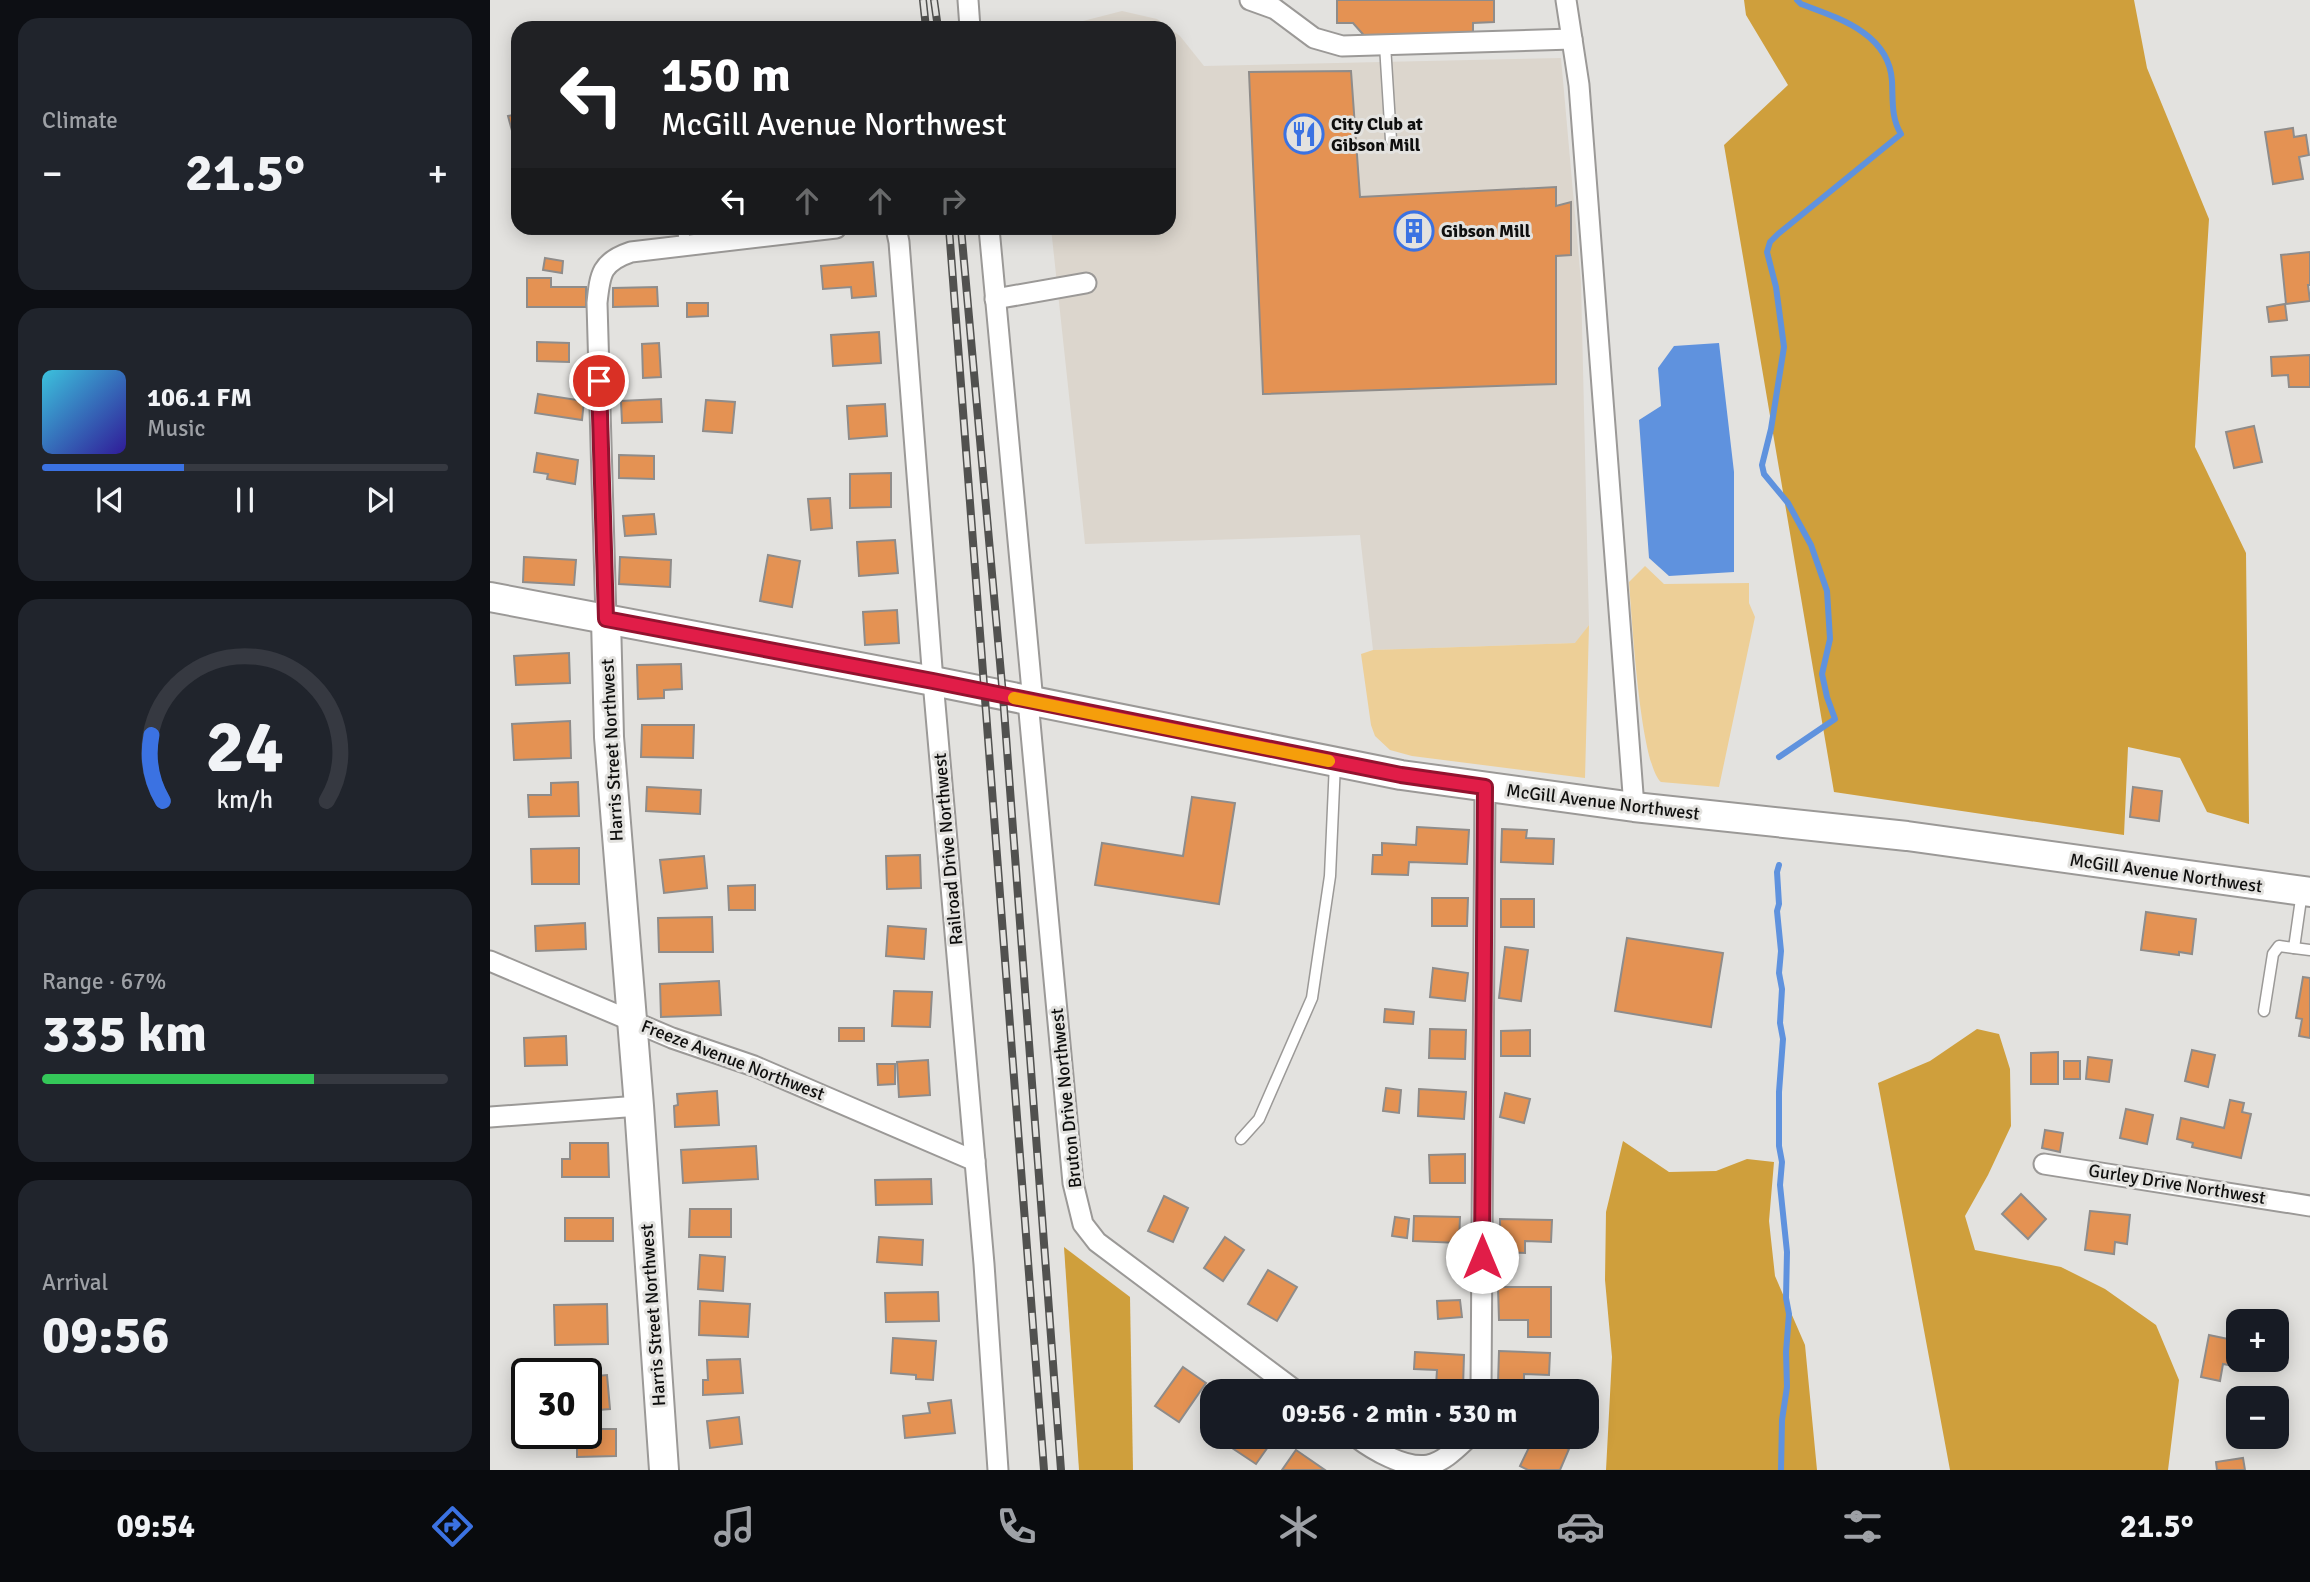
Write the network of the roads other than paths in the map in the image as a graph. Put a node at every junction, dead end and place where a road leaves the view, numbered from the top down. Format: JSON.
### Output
{"nodes":[{"id":1,"x":968,"y":0,"type":"edge"},
{"id":2,"x":1250,"y":0,"type":"edge"},
{"id":3,"x":1566,"y":0,"type":"edge"},
{"id":4,"x":970,"y":21,"type":"edge"},
{"id":5,"x":1572,"y":39,"type":"junction"},
{"id":6,"x":1385,"y":45,"type":"junction"},
{"id":7,"x":1391,"y":140,"type":"dead end"},
{"id":8,"x":704,"y":235,"type":"edge"},
{"id":9,"x":898,"y":235,"type":"edge"},
{"id":10,"x":990,"y":235,"type":"edge"},
{"id":11,"x":684,"y":236,"type":"edge"},
{"id":12,"x":1086,"y":283,"type":"dead end"},
{"id":13,"x":995,"y":299,"type":"junction"},
{"id":14,"x":490,"y":597,"type":"edge"},
{"id":15,"x":606,"y":619,"type":"junction"},
{"id":16,"x":933,"y":681,"type":"junction"},
{"id":17,"x":1030,"y":702,"type":"junction"},
{"id":18,"x":1335,"y":762,"type":"junction"},
{"id":19,"x":1485,"y":787,"type":"junction"},
{"id":20,"x":1634,"y":807,"type":"junction"},
{"id":21,"x":2306,"y":891,"type":"edge"},
{"id":22,"x":2294,"y":948,"type":"junction"},
{"id":23,"x":2310,"y":950,"type":"edge"},
{"id":24,"x":490,"y":961,"type":"edge"},
{"id":25,"x":2264,"y":1012,"type":"dead end"},
{"id":26,"x":632,"y":1021,"type":"junction"},
{"id":27,"x":639,"y":1106,"type":"junction"},
{"id":28,"x":490,"y":1117,"type":"edge"},
{"id":29,"x":1241,"y":1139,"type":"dead end"},
{"id":30,"x":975,"y":1161,"type":"junction"},
{"id":31,"x":2044,"y":1164,"type":"dead end"},
{"id":32,"x":2310,"y":1206,"type":"edge"},
{"id":33,"x":1280,"y":1379,"type":"edge"},
{"id":34,"x":1480,"y":1379,"type":"edge"},
{"id":35,"x":1372,"y":1449,"type":"edge"},
{"id":36,"x":1456,"y":1449,"type":"edge"},
{"id":37,"x":664,"y":1470,"type":"edge"},
{"id":38,"x":998,"y":1470,"type":"edge"}],
"edges":[{"from":1,"to":4,"type":"street"},
{"from":2,"to":6,"type":"street"},
{"from":3,"to":5,"type":"street"},
{"from":5,"to":6,"type":"street"},
{"from":5,"to":20,"type":"street"},
{"from":6,"to":7,"type":"lane"},
{"from":8,"to":11,"type":"street","name":"Harris Street Northwest"},
{"from":9,"to":16,"type":"street","name":"Railroad Drive Northwest"},
{"from":10,"to":13,"type":"street","name":"Bruton Drive Northwest"},
{"from":11,"to":15,"type":"street","name":"Harris Street Northwest"},
{"from":12,"to":13,"type":"street"},
{"from":13,"to":17,"type":"street","name":"Bruton Drive Northwest"},
{"from":14,"to":15,"type":"street","name":"McGill Avenue Northwest"},
{"from":15,"to":16,"type":"street","name":"McGill Avenue Northwest"},
{"from":15,"to":26,"type":"street","name":"Harris Street Northwest"},
{"from":16,"to":17,"type":"street","name":"McGill Avenue Northwest"},
{"from":16,"to":30,"type":"street","name":"Railroad Drive Northwest"},
{"from":17,"to":18,"type":"street","name":"McGill Avenue Northwest"},
{"from":17,"to":33,"type":"street","name":"Bruton Drive Northwest"},
{"from":18,"to":19,"type":"street","name":"McGill Avenue Northwest"},
{"from":18,"to":29,"type":"lane"},
{"from":19,"to":20,"type":"street","name":"McGill Avenue Northwest"},
{"from":19,"to":34,"type":"street"},
{"from":20,"to":21,"type":"street","name":"McGill Avenue Northwest"},
{"from":21,"to":22,"type":"lane"},
{"from":22,"to":23,"type":"lane"},
{"from":22,"to":25,"type":"lane"},
{"from":24,"to":26,"type":"street","name":"Freeze Avenue Northwest"},
{"from":26,"to":27,"type":"street","name":"Harris Street Northwest"},
{"from":26,"to":30,"type":"street","name":"Freeze Avenue Northwest"},
{"from":27,"to":28,"type":"street"},
{"from":27,"to":37,"type":"street","name":"Harris Street Northwest"},
{"from":30,"to":38,"type":"street","name":"Railroad Drive Northwest"},
{"from":31,"to":32,"type":"street","name":"Gurley Drive Northwest"},
{"from":35,"to":36,"type":"street"}]}
